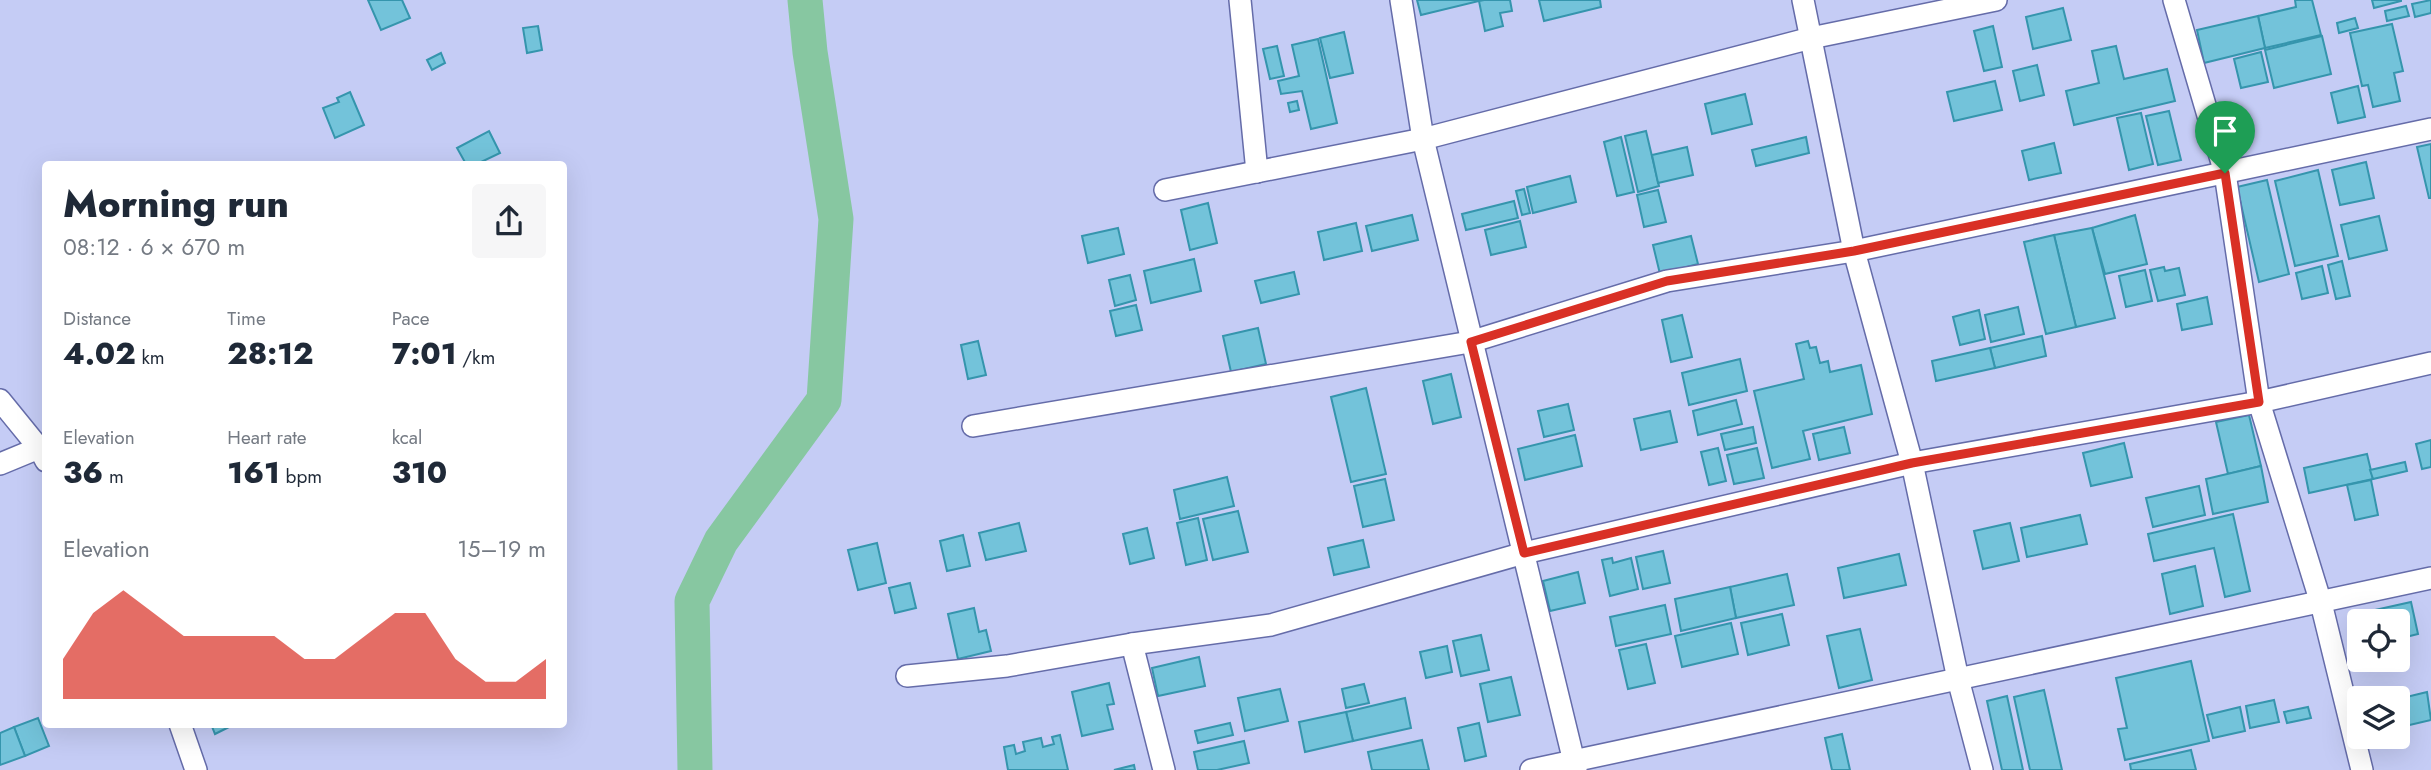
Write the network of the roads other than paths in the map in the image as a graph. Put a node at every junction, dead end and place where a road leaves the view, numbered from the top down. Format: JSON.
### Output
{"nodes":[{"id":1,"x":1240,"y":0,"type":"edge"},
{"id":2,"x":1401,"y":0,"type":"edge"},
{"id":3,"x":1803,"y":0,"type":"edge"},
{"id":4,"x":1996,"y":0,"type":"edge"},
{"id":5,"x":2174,"y":0,"type":"edge"},
{"id":6,"x":1949,"y":5,"type":"edge"},
{"id":7,"x":1811,"y":38,"type":"junction"},
{"id":8,"x":2431,"y":128,"type":"edge"},
{"id":9,"x":1423,"y":139,"type":"junction"},
{"id":10,"x":1257,"y":172,"type":"junction"},
{"id":11,"x":2225,"y":173,"type":"junction"},
{"id":12,"x":1165,"y":190,"type":"dead end"},
{"id":13,"x":1854,"y":251,"type":"junction"},
{"id":14,"x":1471,"y":342,"type":"junction"},
{"id":15,"x":2431,"y":363,"type":"edge"},
{"id":16,"x":0,"y":400,"type":"edge"},
{"id":17,"x":2259,"y":402,"type":"junction"},
{"id":18,"x":973,"y":426,"type":"dead end"},
{"id":19,"x":42,"y":450,"type":"edge"},
{"id":20,"x":42,"y":451,"type":"edge"},
{"id":21,"x":1912,"y":463,"type":"junction"},
{"id":22,"x":0,"y":464,"type":"edge"},
{"id":23,"x":1524,"y":553,"type":"junction"},
{"id":24,"x":2431,"y":578,"type":"edge"},
{"id":25,"x":2322,"y":603,"type":"junction"},
{"id":26,"x":1132,"y":643,"type":"junction"},
{"id":27,"x":907,"y":676,"type":"dead end"},
{"id":28,"x":1958,"y":679,"type":"junction"},
{"id":29,"x":181,"y":728,"type":"edge"},
{"id":30,"x":1574,"y":765,"type":"edge"},
{"id":31,"x":196,"y":770,"type":"edge"},
{"id":32,"x":1164,"y":770,"type":"edge"},
{"id":33,"x":1531,"y":770,"type":"edge"},
{"id":34,"x":1982,"y":770,"type":"edge"},
{"id":35,"x":2362,"y":770,"type":"edge"}],
"edges":[{"from":1,"to":10,"type":"street"},
{"from":2,"to":9,"type":"street"},
{"from":3,"to":7,"type":"street"},
{"from":4,"to":6,"type":"street"},
{"from":5,"to":11,"type":"street"},
{"from":6,"to":7,"type":"street"},
{"from":7,"to":9,"type":"street"},
{"from":7,"to":13,"type":"street"},
{"from":8,"to":11,"type":"street"},
{"from":9,"to":10,"type":"street"},
{"from":9,"to":14,"type":"street"},
{"from":10,"to":12,"type":"street"},
{"from":11,"to":13,"type":"street"},
{"from":11,"to":17,"type":"street"},
{"from":13,"to":14,"type":"street"},
{"from":13,"to":21,"type":"street"},
{"from":14,"to":18,"type":"street"},
{"from":14,"to":23,"type":"street"},
{"from":15,"to":17,"type":"street"},
{"from":16,"to":19,"type":"street"},
{"from":17,"to":21,"type":"street"},
{"from":17,"to":25,"type":"street"},
{"from":20,"to":22,"type":"street"},
{"from":21,"to":23,"type":"street"},
{"from":21,"to":28,"type":"street"},
{"from":23,"to":26,"type":"street"},
{"from":23,"to":30,"type":"street"},
{"from":24,"to":25,"type":"street"},
{"from":25,"to":28,"type":"street"},
{"from":25,"to":35,"type":"street"},
{"from":26,"to":27,"type":"street"},
{"from":26,"to":32,"type":"street"},
{"from":28,"to":30,"type":"street"},
{"from":28,"to":34,"type":"street"},
{"from":29,"to":31,"type":"street"},
{"from":30,"to":33,"type":"street"}]}
